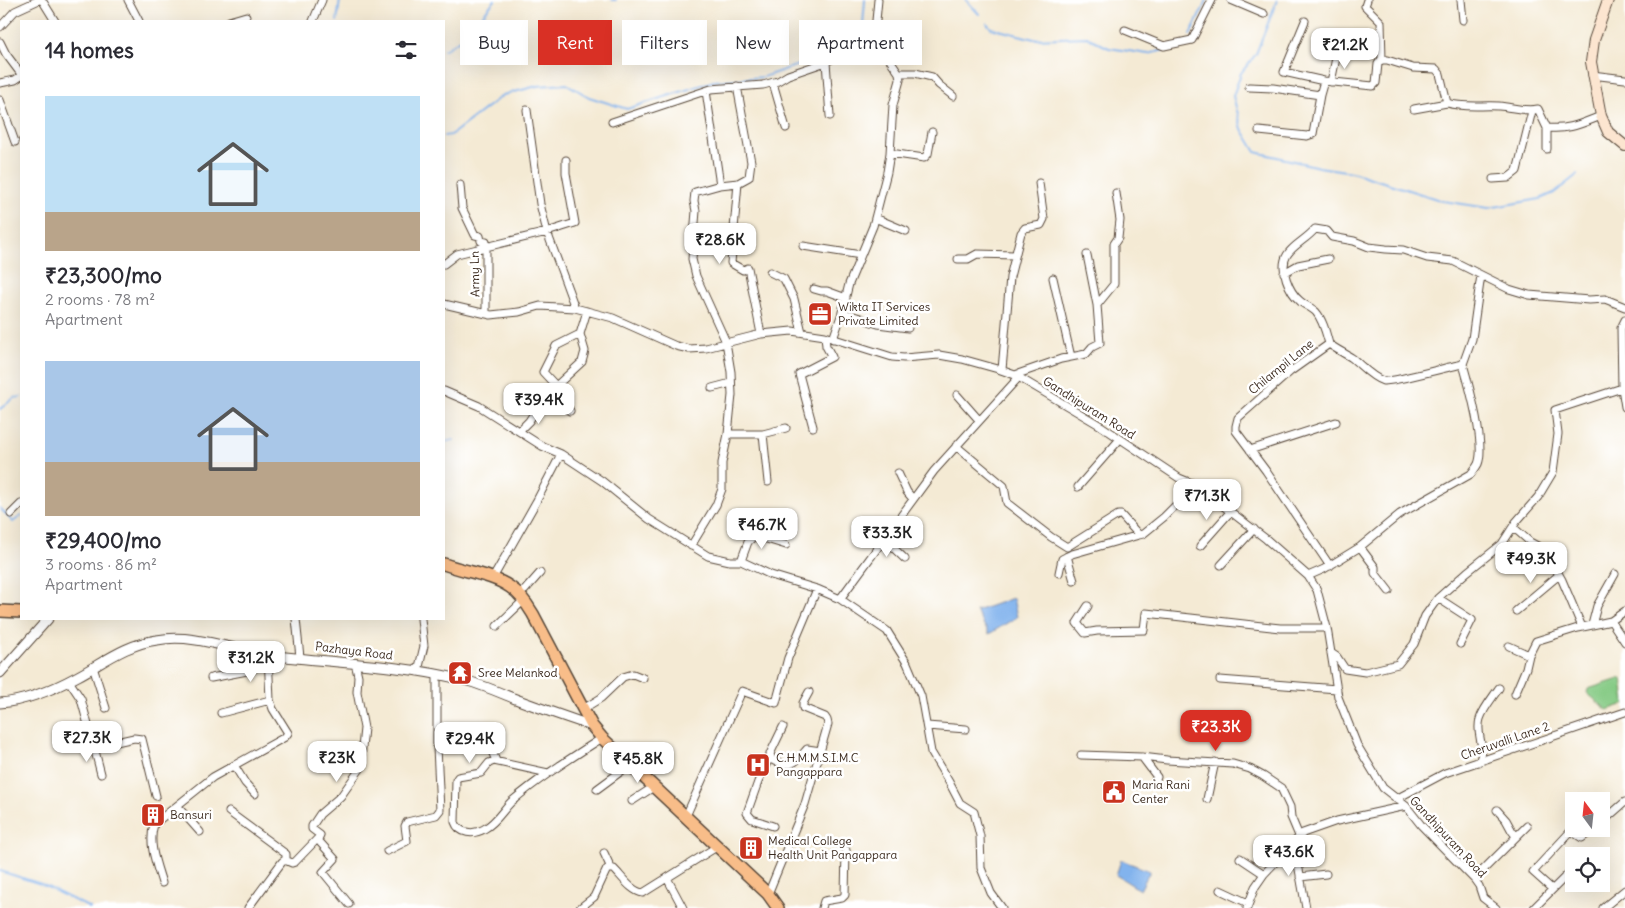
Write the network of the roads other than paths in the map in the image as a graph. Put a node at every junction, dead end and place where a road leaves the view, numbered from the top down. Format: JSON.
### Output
{"nodes":[{"id":1,"x":40,"y":0,"type":"edge"},
{"id":2,"x":128,"y":0,"type":"edge"},
{"id":3,"x":322,"y":0,"type":"edge"},
{"id":4,"x":878,"y":0,"type":"edge"},
{"id":5,"x":1212,"y":0,"type":"edge"},
{"id":6,"x":1231,"y":0,"type":"edge"},
{"id":7,"x":1368,"y":0,"type":"edge"},
{"id":8,"x":1461,"y":0,"type":"edge"},
{"id":9,"x":1608,"y":0,"type":"edge"},
{"id":10,"x":1264,"y":14,"type":"dead end"},
{"id":11,"x":246,"y":16,"type":"dead end"},
{"id":12,"x":54,"y":20,"type":"edge"},
{"id":13,"x":138,"y":20,"type":"edge"},
{"id":14,"x":232,"y":20,"type":"edge"},
{"id":15,"x":313,"y":20,"type":"edge"},
{"id":16,"x":876,"y":20,"type":"edge"},
{"id":17,"x":1463,"y":20,"type":"dead end"},
{"id":18,"x":1305,"y":21,"type":"dead end"},
{"id":19,"x":0,"y":27,"type":"edge"},
{"id":20,"x":1125,"y":30,"type":"dead end"},
{"id":21,"x":0,"y":42,"type":"edge"},
{"id":22,"x":1337,"y":52,"type":"dead end"},
{"id":23,"x":1382,"y":60,"type":"junction"},
{"id":24,"x":816,"y":65,"type":"edge"},
{"id":25,"x":826,"y":65,"type":"edge"},
{"id":26,"x":893,"y":65,"type":"edge"},
{"id":27,"x":899,"y":73,"type":"junction"},
{"id":28,"x":20,"y":74,"type":"edge"},
{"id":29,"x":1592,"y":75,"type":"junction"},
{"id":30,"x":20,"y":76,"type":"edge"},
{"id":31,"x":1625,"y":79,"type":"edge"},
{"id":32,"x":1327,"y":82,"type":"junction"},
{"id":33,"x":0,"y":83,"type":"edge"},
{"id":34,"x":772,"y":83,"type":"junction"},
{"id":35,"x":737,"y":86,"type":"junction"},
{"id":36,"x":1249,"y":87,"type":"dead end"},
{"id":37,"x":706,"y":91,"type":"junction"},
{"id":38,"x":1320,"y":95,"type":"junction"},
{"id":39,"x":953,"y":96,"type":"dead end"},
{"id":40,"x":0,"y":100,"type":"edge"},
{"id":41,"x":1447,"y":103,"type":"junction"},
{"id":42,"x":1414,"y":109,"type":"dead end"},
{"id":43,"x":527,"y":110,"type":"dead end"},
{"id":44,"x":1532,"y":111,"type":"junction"},
{"id":45,"x":830,"y":116,"type":"dead end"},
{"id":46,"x":1601,"y":116,"type":"junction"},
{"id":47,"x":612,"y":122,"type":"dead end"},
{"id":48,"x":786,"y":128,"type":"dead end"},
{"id":49,"x":1547,"y":128,"type":"junction"},
{"id":50,"x":1259,"y":131,"type":"dead end"},
{"id":51,"x":932,"y":132,"type":"dead end"},
{"id":52,"x":15,"y":142,"type":"dead end"},
{"id":53,"x":1625,"y":146,"type":"edge"},
{"id":54,"x":1547,"y":149,"type":"dead end"},
{"id":55,"x":890,"y":153,"type":"junction"},
{"id":56,"x":566,"y":160,"type":"dead end"},
{"id":57,"x":1493,"y":179,"type":"dead end"},
{"id":58,"x":738,"y":183,"type":"junction"},
{"id":59,"x":1039,"y":183,"type":"dead end"},
{"id":60,"x":460,"y":185,"type":"dead end"},
{"id":61,"x":720,"y":185,"type":"junction"},
{"id":62,"x":1116,"y":193,"type":"dead end"},
{"id":63,"x":875,"y":218,"type":"junction"},
{"id":64,"x":906,"y":231,"type":"dead end"},
{"id":65,"x":547,"y":232,"type":"junction"},
{"id":66,"x":803,"y":246,"type":"dead end"},
{"id":67,"x":485,"y":247,"type":"junction"},
{"id":68,"x":861,"y":255,"type":"junction"},
{"id":69,"x":1015,"y":255,"type":"junction"},
{"id":70,"x":1087,"y":255,"type":"dead end"},
{"id":71,"x":958,"y":259,"type":"dead end"},
{"id":72,"x":1328,"y":259,"type":"dead end"},
{"id":73,"x":445,"y":263,"type":"edge"},
{"id":74,"x":770,"y":272,"type":"dead end"},
{"id":75,"x":1284,"y":273,"type":"junction"},
{"id":76,"x":1481,"y":275,"type":"junction"},
{"id":77,"x":1053,"y":278,"type":"dead end"},
{"id":78,"x":814,"y":289,"type":"dead end"},
{"id":79,"x":846,"y":298,"type":"junction"},
{"id":80,"x":445,"y":304,"type":"edge"},
{"id":81,"x":1097,"y":305,"type":"junction"},
{"id":82,"x":1625,"y":307,"type":"edge"},
{"id":83,"x":575,"y":308,"type":"junction"},
{"id":84,"x":587,"y":311,"type":"junction"},
{"id":85,"x":842,"y":312,"type":"junction"},
{"id":86,"x":486,"y":314,"type":"junction"},
{"id":87,"x":1625,"y":320,"type":"edge"},
{"id":88,"x":908,"y":328,"type":"dead end"},
{"id":89,"x":802,"y":332,"type":"junction"},
{"id":90,"x":580,"y":334,"type":"junction"},
{"id":91,"x":761,"y":334,"type":"junction"},
{"id":92,"x":829,"y":338,"type":"junction"},
{"id":93,"x":726,"y":342,"type":"junction"},
{"id":94,"x":1328,"y":344,"type":"junction"},
{"id":95,"x":1071,"y":357,"type":"junction"},
{"id":96,"x":1463,"y":364,"type":"junction"},
{"id":97,"x":1002,"y":370,"type":"junction"},
{"id":98,"x":1017,"y":376,"type":"junction"},
{"id":99,"x":731,"y":383,"type":"junction"},
{"id":100,"x":556,"y":386,"type":"junction"},
{"id":101,"x":712,"y":388,"type":"dead end"},
{"id":102,"x":1622,"y":388,"type":"junction"},
{"id":103,"x":445,"y":391,"type":"edge"},
{"id":104,"x":957,"y":395,"type":"dead end"},
{"id":105,"x":1624,"y":399,"type":"edge"},
{"id":106,"x":559,"y":404,"type":"junction"},
{"id":107,"x":1625,"y":408,"type":"edge"},
{"id":108,"x":570,"y":411,"type":"dead end"},
{"id":109,"x":979,"y":420,"type":"junction"},
{"id":110,"x":1336,"y":422,"type":"dead end"},
{"id":111,"x":813,"y":427,"type":"dead end"},
{"id":112,"x":786,"y":428,"type":"dead end"},
{"id":113,"x":519,"y":431,"type":"junction"},
{"id":114,"x":728,"y":434,"type":"junction"},
{"id":115,"x":763,"y":434,"type":"junction"},
{"id":116,"x":1120,"y":439,"type":"junction"},
{"id":117,"x":956,"y":446,"type":"junction"},
{"id":118,"x":1250,"y":450,"type":"junction"},
{"id":119,"x":561,"y":454,"type":"junction"},
{"id":120,"x":898,"y":473,"type":"dead end"},
{"id":121,"x":768,"y":482,"type":"dead end"},
{"id":122,"x":1196,"y":485,"type":"junction"},
{"id":123,"x":1078,"y":487,"type":"dead end"},
{"id":124,"x":913,"y":499,"type":"junction"},
{"id":125,"x":20,"y":505,"type":"edge"},
{"id":126,"x":1231,"y":511,"type":"junction"},
{"id":127,"x":11,"y":514,"type":"dead end"},
{"id":128,"x":1513,"y":528,"type":"junction"},
{"id":129,"x":1254,"y":529,"type":"junction"},
{"id":130,"x":1139,"y":535,"type":"junction"},
{"id":131,"x":884,"y":540,"type":"junction"},
{"id":132,"x":786,"y":545,"type":"dead end"},
{"id":133,"x":1070,"y":545,"type":"junction"},
{"id":134,"x":691,"y":546,"type":"junction"},
{"id":135,"x":1200,"y":546,"type":"dead end"},
{"id":136,"x":1360,"y":547,"type":"junction"},
{"id":137,"x":1070,"y":555,"type":"junction"},
{"id":138,"x":906,"y":559,"type":"dead end"},
{"id":139,"x":741,"y":561,"type":"junction"},
{"id":140,"x":445,"y":564,"type":"edge"},
{"id":141,"x":1222,"y":565,"type":"dead end"},
{"id":142,"x":1330,"y":566,"type":"junction"},
{"id":143,"x":1059,"y":572,"type":"dead end"},
{"id":144,"x":540,"y":573,"type":"dead end"},
{"id":145,"x":1615,"y":574,"type":"dead end"},
{"id":146,"x":1559,"y":575,"type":"junction"},
{"id":147,"x":1308,"y":576,"type":"junction"},
{"id":148,"x":492,"y":578,"type":"junction"},
{"id":149,"x":1074,"y":581,"type":"dead end"},
{"id":150,"x":817,"y":589,"type":"junction"},
{"id":151,"x":1389,"y":591,"type":"dead end"},
{"id":152,"x":521,"y":597,"type":"junction"},
{"id":153,"x":1438,"y":598,"type":"junction"},
{"id":154,"x":840,"y":599,"type":"junction"},
{"id":155,"x":1088,"y":606,"type":"dead end"},
{"id":156,"x":0,"y":611,"type":"edge"},
{"id":157,"x":1516,"y":611,"type":"dead end"},
{"id":158,"x":1625,"y":611,"type":"edge"},
{"id":159,"x":20,"y":612,"type":"edge"},
{"id":160,"x":47,"y":620,"type":"edge"},
{"id":161,"x":296,"y":620,"type":"edge"},
{"id":162,"x":421,"y":620,"type":"edge"},
{"id":163,"x":1611,"y":621,"type":"junction"},
{"id":164,"x":1592,"y":625,"type":"junction"},
{"id":165,"x":497,"y":626,"type":"dead end"},
{"id":166,"x":1582,"y":627,"type":"junction"},
{"id":167,"x":1327,"y":628,"type":"junction"},
{"id":168,"x":1625,"y":642,"type":"edge"},
{"id":169,"x":1460,"y":644,"type":"dead end"},
{"id":170,"x":1509,"y":646,"type":"dead end"},
{"id":171,"x":258,"y":652,"type":"junction"},
{"id":172,"x":268,"y":654,"type":"junction"},
{"id":173,"x":1331,"y":654,"type":"junction"},
{"id":174,"x":1529,"y":654,"type":"junction"},
{"id":175,"x":300,"y":657,"type":"junction"},
{"id":176,"x":354,"y":662,"type":"junction"},
{"id":177,"x":93,"y":667,"type":"junction"},
{"id":178,"x":418,"y":671,"type":"junction"},
{"id":179,"x":0,"y":673,"type":"edge"},
{"id":180,"x":437,"y":674,"type":"junction"},
{"id":181,"x":210,"y":678,"type":"dead end"},
{"id":182,"x":643,"y":678,"type":"dead end"},
{"id":183,"x":68,"y":680,"type":"junction"},
{"id":184,"x":1220,"y":680,"type":"dead end"},
{"id":185,"x":1499,"y":688,"type":"dead end"},
{"id":186,"x":1337,"y":689,"type":"junction"},
{"id":187,"x":809,"y":692,"type":"dead end"},
{"id":188,"x":1515,"y":694,"type":"dead end"},
{"id":189,"x":270,"y":700,"type":"junction"},
{"id":190,"x":0,"y":703,"type":"edge"},
{"id":191,"x":106,"y":708,"type":"dead end"},
{"id":192,"x":583,"y":709,"type":"junction"},
{"id":193,"x":1625,"y":712,"type":"edge"},
{"id":194,"x":221,"y":713,"type":"dead end"},
{"id":195,"x":592,"y":726,"type":"junction"},
{"id":196,"x":927,"y":726,"type":"junction"},
{"id":197,"x":488,"y":727,"type":"dead end"},
{"id":198,"x":783,"y":727,"type":"dead end"},
{"id":199,"x":966,"y":729,"type":"dead end"},
{"id":200,"x":602,"y":738,"type":"junction"},
{"id":201,"x":94,"y":747,"type":"junction"},
{"id":202,"x":821,"y":751,"type":"junction"},
{"id":203,"x":1081,"y":755,"type":"dead end"},
{"id":204,"x":770,"y":756,"type":"junction"},
{"id":205,"x":1142,"y":757,"type":"junction"},
{"id":206,"x":496,"y":761,"type":"junction"},
{"id":207,"x":1215,"y":762,"type":"junction"},
{"id":208,"x":1479,"y":762,"type":"junction"},
{"id":209,"x":631,"y":764,"type":"junction"},
{"id":210,"x":234,"y":765,"type":"junction"},
{"id":211,"x":548,"y":773,"type":"junction"},
{"id":212,"x":101,"y":774,"type":"dead end"},
{"id":213,"x":1154,"y":782,"type":"dead end"},
{"id":214,"x":655,"y":786,"type":"junction"},
{"id":215,"x":597,"y":789,"type":"dead end"},
{"id":216,"x":256,"y":794,"type":"dead end"},
{"id":217,"x":156,"y":796,"type":"dead end"},
{"id":218,"x":1207,"y":799,"type":"dead end"},
{"id":219,"x":1396,"y":799,"type":"junction"},
{"id":220,"x":632,"y":801,"type":"dead end"},
{"id":221,"x":1625,"y":802,"type":"edge"},
{"id":222,"x":177,"y":806,"type":"junction"},
{"id":223,"x":1406,"y":806,"type":"junction"},
{"id":224,"x":1497,"y":810,"type":"dead end"},
{"id":225,"x":229,"y":812,"type":"dead end"},
{"id":226,"x":1610,"y":815,"type":"edge"},
{"id":227,"x":686,"y":816,"type":"junction"},
{"id":228,"x":773,"y":826,"type":"dead end"},
{"id":229,"x":1527,"y":826,"type":"dead end"},
{"id":230,"x":200,"y":832,"type":"dead end"},
{"id":231,"x":1516,"y":836,"type":"junction"},
{"id":232,"x":1565,"y":837,"type":"edge"},
{"id":233,"x":317,"y":839,"type":"junction"},
{"id":234,"x":1296,"y":839,"type":"junction"},
{"id":235,"x":718,"y":846,"type":"junction"},
{"id":236,"x":846,"y":850,"type":"dead end"},
{"id":237,"x":387,"y":851,"type":"dead end"},
{"id":238,"x":604,"y":853,"type":"dead end"},
{"id":239,"x":1240,"y":858,"type":"dead end"},
{"id":240,"x":286,"y":860,"type":"junction"},
{"id":241,"x":610,"y":868,"type":"junction"},
{"id":242,"x":1264,"y":874,"type":"junction"},
{"id":243,"x":1326,"y":874,"type":"dead end"},
{"id":244,"x":1300,"y":877,"type":"junction"},
{"id":245,"x":1565,"y":877,"type":"edge"},
{"id":246,"x":668,"y":878,"type":"junction"},
{"id":247,"x":1474,"y":879,"type":"junction"},
{"id":248,"x":162,"y":883,"type":"dead end"},
{"id":249,"x":1552,"y":889,"type":"junction"},
{"id":250,"x":1220,"y":890,"type":"dead end"},
{"id":251,"x":1625,"y":890,"type":"edge"},
{"id":252,"x":768,"y":894,"type":"junction"},
{"id":253,"x":349,"y":904,"type":"dead end"},
{"id":254,"x":1248,"y":906,"type":"edge"},
{"id":255,"x":248,"y":908,"type":"edge"},
{"id":256,"x":580,"y":908,"type":"edge"},
{"id":257,"x":683,"y":908,"type":"edge"},
{"id":258,"x":778,"y":908,"type":"edge"},
{"id":259,"x":822,"y":908,"type":"edge"},
{"id":260,"x":1002,"y":908,"type":"edge"},
{"id":261,"x":1306,"y":908,"type":"edge"},
{"id":262,"x":1496,"y":908,"type":"edge"},
{"id":263,"x":1534,"y":908,"type":"edge"},
{"id":264,"x":1603,"y":908,"type":"edge"}],
"edges":[{"from":1,"to":12,"type":"street"},
{"from":1,"to":19,"type":"street"},
{"from":2,"to":13,"type":"street"},
{"from":3,"to":15,"type":"street"},
{"from":4,"to":16,"type":"street"},
{"from":5,"to":20,"type":"street"},
{"from":6,"to":10,"type":"street"},
{"from":7,"to":23,"type":"street"},
{"from":8,"to":17,"type":"street"},
{"from":9,"to":29,"type":"main road"},
{"from":11,"to":14,"type":"street"},
{"from":18,"to":32,"type":"street"},
{"from":21,"to":28,"type":"street"},
{"from":22,"to":32,"type":"street"},
{"from":23,"to":32,"type":"street"},
{"from":23,"to":41,"type":"street"},
{"from":24,"to":34,"type":"street"},
{"from":25,"to":45,"type":"street"},
{"from":26,"to":27,"type":"street"},
{"from":27,"to":39,"type":"street"},
{"from":27,"to":55,"type":"street"},
{"from":29,"to":31,"type":"street"},
{"from":29,"to":46,"type":"main road"},
{"from":30,"to":33,"type":"street"},
{"from":32,"to":38,"type":"street"},
{"from":34,"to":35,"type":"street"},
{"from":34,"to":48,"type":"street"},
{"from":35,"to":37,"type":"street"},
{"from":35,"to":58,"type":"street"},
{"from":36,"to":38,"type":"street"},
{"from":37,"to":47,"type":"street"},
{"from":37,"to":61,"type":"street"},
{"from":38,"to":50,"type":"street"},
{"from":40,"to":52,"type":"street"},
{"from":41,"to":42,"type":"street"},
{"from":41,"to":44,"type":"street"},
{"from":43,"to":65,"type":"street"},
{"from":44,"to":49,"type":"street"},
{"from":44,"to":57,"type":"street"},
{"from":46,"to":49,"type":"street"},
{"from":46,"to":53,"type":"main road"},
{"from":49,"to":54,"type":"street"},
{"from":51,"to":55,"type":"street"},
{"from":55,"to":63,"type":"street"},
{"from":56,"to":65,"type":"street"},
{"from":58,"to":61,"type":"street"},
{"from":58,"to":91,"type":"street"},
{"from":59,"to":69,"type":"street"},
{"from":60,"to":67,"type":"street","name":"Army Ln"},
{"from":61,"to":93,"type":"street"},
{"from":62,"to":81,"type":"street"},
{"from":63,"to":64,"type":"street"},
{"from":63,"to":68,"type":"street"},
{"from":65,"to":67,"type":"street"},
{"from":65,"to":83,"type":"street"},
{"from":66,"to":68,"type":"street"},
{"from":67,"to":73,"type":"street"},
{"from":67,"to":86,"type":"street","name":"Army Ln"},
{"from":68,"to":79,"type":"street"},
{"from":69,"to":71,"type":"street"},
{"from":69,"to":97,"type":"street"},
{"from":70,"to":81,"type":"street"},
{"from":72,"to":75,"type":"street"},
{"from":74,"to":89,"type":"street"},
{"from":75,"to":76,"type":"street"},
{"from":75,"to":94,"type":"street"},
{"from":76,"to":82,"type":"street"},
{"from":76,"to":96,"type":"street"},
{"from":77,"to":95,"type":"street"},
{"from":78,"to":79,"type":"street"},
{"from":79,"to":85,"type":"street"},
{"from":80,"to":86,"type":"street","name":"Gandhipuram Road"},
{"from":81,"to":95,"type":"street"},
{"from":83,"to":84,"type":"street","name":"Gandhipuram Road"},
{"from":83,"to":86,"type":"street","name":"Gandhipuram Road"},
{"from":84,"to":90,"type":"street"},
{"from":84,"to":93,"type":"street","name":"Gandhipuram Road"},
{"from":85,"to":88,"type":"street"},
{"from":85,"to":92,"type":"street"},
{"from":87,"to":102,"type":"street"},
{"from":89,"to":91,"type":"street","name":"Gandhipuram Road"},
{"from":89,"to":92,"type":"street","name":"Gandhipuram Road"},
{"from":90,"to":100,"type":"street"},
{"from":90,"to":100,"type":"street"},
{"from":91,"to":93,"type":"street","name":"Gandhipuram Road"},
{"from":92,"to":97,"type":"street","name":"Gandhipuram Road"},
{"from":92,"to":111,"type":"street"},
{"from":93,"to":99,"type":"street"},
{"from":94,"to":96,"type":"street","name":"Chilampil Lane"},
{"from":94,"to":118,"type":"street","name":"Chilampil Lane"},
{"from":95,"to":98,"type":"street"},
{"from":96,"to":136,"type":"street"},
{"from":97,"to":98,"type":"street","name":"Gandhipuram Road"},
{"from":98,"to":109,"type":"street"},
{"from":98,"to":116,"type":"street","name":"Gandhipuram Road"},
{"from":99,"to":101,"type":"street"},
{"from":99,"to":114,"type":"street"},
{"from":100,"to":106,"type":"street"},
{"from":102,"to":105,"type":"street"},
{"from":102,"to":128,"type":"street"},
{"from":103,"to":113,"type":"street"},
{"from":104,"to":109,"type":"street"},
{"from":105,"to":107,"type":"street"},
{"from":106,"to":108,"type":"street"},
{"from":106,"to":113,"type":"street"},
{"from":109,"to":117,"type":"street"},
{"from":110,"to":118,"type":"street"},
{"from":112,"to":115,"type":"street"},
{"from":113,"to":119,"type":"street"},
{"from":114,"to":115,"type":"street"},
{"from":114,"to":134,"type":"street"},
{"from":115,"to":121,"type":"street"},
{"from":116,"to":122,"type":"street","name":"Gandhipuram Road"},
{"from":116,"to":123,"type":"street"},
{"from":117,"to":124,"type":"street"},
{"from":117,"to":133,"type":"street"},
{"from":118,"to":142,"type":"street","name":"Chilampil Lane"},
{"from":119,"to":134,"type":"street"},
{"from":119,"to":148,"type":"street"},
{"from":120,"to":124,"type":"street"},
{"from":122,"to":126,"type":"street","name":"Gandhipuram Road"},
{"from":122,"to":130,"type":"street"},
{"from":124,"to":131,"type":"street"},
{"from":125,"to":127,"type":"street"},
{"from":126,"to":129,"type":"street","name":"Gandhipuram Road"},
{"from":126,"to":135,"type":"street"},
{"from":128,"to":146,"type":"street"},
{"from":128,"to":153,"type":"street"},
{"from":129,"to":141,"type":"street"},
{"from":129,"to":147,"type":"street","name":"Gandhipuram Road"},
{"from":130,"to":133,"type":"street"},
{"from":130,"to":137,"type":"street"},
{"from":131,"to":138,"type":"street"},
{"from":131,"to":154,"type":"street"},
{"from":132,"to":139,"type":"street"},
{"from":133,"to":137,"type":"street"},
{"from":134,"to":139,"type":"street"},
{"from":136,"to":142,"type":"street"},
{"from":136,"to":151,"type":"street"},
{"from":137,"to":143,"type":"street"},
{"from":137,"to":149,"type":"street"},
{"from":139,"to":150,"type":"street"},
{"from":140,"to":148,"type":"main road"},
{"from":142,"to":147,"type":"street"},
{"from":144,"to":152,"type":"street"},
{"from":145,"to":164,"type":"street"},
{"from":146,"to":157,"type":"street"},
{"from":146,"to":166,"type":"street"},
{"from":147,"to":167,"type":"street","name":"Gandhipuram Road"},
{"from":148,"to":152,"type":"main road"},
{"from":150,"to":154,"type":"street"},
{"from":150,"to":227,"type":"street"},
{"from":152,"to":165,"type":"street"},
{"from":152,"to":192,"type":"main road"},
{"from":153,"to":169,"type":"street"},
{"from":153,"to":173,"type":"street"},
{"from":154,"to":196,"type":"street"},
{"from":155,"to":167,"type":"street"},
{"from":156,"to":159,"type":"main road"},
{"from":158,"to":163,"type":"street"},
{"from":160,"to":179,"type":"street"},
{"from":161,"to":175,"type":"street"},
{"from":162,"to":178,"type":"street"},
{"from":163,"to":164,"type":"street"},
{"from":163,"to":168,"type":"street"},
{"from":164,"to":166,"type":"street"},
{"from":166,"to":174,"type":"street"},
{"from":167,"to":173,"type":"street","name":"Gandhipuram Road"},
{"from":170,"to":174,"type":"street"},
{"from":171,"to":172,"type":"street","name":"Pazhaya Road"},
{"from":171,"to":177,"type":"street","name":"Pazhaya Road"},
{"from":171,"to":181,"type":"street"},
{"from":172,"to":175,"type":"street","name":"Pazhaya Road"},
{"from":172,"to":189,"type":"street"},
{"from":173,"to":186,"type":"street","name":"Gandhipuram Road"},
{"from":174,"to":188,"type":"street"},
{"from":175,"to":176,"type":"street","name":"Pazhaya Road"},
{"from":176,"to":178,"type":"street","name":"Pazhaya Road"},
{"from":176,"to":233,"type":"street"},
{"from":177,"to":183,"type":"street","name":"Pazhaya Road"},
{"from":177,"to":191,"type":"street"},
{"from":178,"to":180,"type":"street","name":"Pazhaya Road"},
{"from":180,"to":195,"type":"street","name":"Pazhaya Road"},
{"from":180,"to":237,"type":"street"},
{"from":182,"to":192,"type":"street"},
{"from":183,"to":190,"type":"street","name":"Pazhaya Road"},
{"from":183,"to":201,"type":"street"},
{"from":184,"to":186,"type":"street"},
{"from":185,"to":208,"type":"street"},
{"from":186,"to":219,"type":"street","name":"Gandhipuram Road"},
{"from":187,"to":202,"type":"street"},
{"from":189,"to":194,"type":"street"},
{"from":189,"to":210,"type":"street"},
{"from":192,"to":195,"type":"main road"},
{"from":193,"to":208,"type":"street","name":"Cheruvalli Lane 2"},
{"from":195,"to":200,"type":"main road"},
{"from":196,"to":199,"type":"street"},
{"from":196,"to":260,"type":"street"},
{"from":197,"to":206,"type":"street"},
{"from":198,"to":204,"type":"street"},
{"from":200,"to":209,"type":"main road"},
{"from":200,"to":211,"type":"street"},
{"from":201,"to":212,"type":"street"},
{"from":201,"to":217,"type":"street"},
{"from":202,"to":204,"type":"street"},
{"from":202,"to":252,"type":"street"},
{"from":203,"to":205,"type":"street"},
{"from":204,"to":228,"type":"street"},
{"from":205,"to":207,"type":"street"},
{"from":205,"to":213,"type":"street"},
{"from":206,"to":211,"type":"street"},
{"from":206,"to":211,"type":"street"},
{"from":207,"to":218,"type":"street"},
{"from":207,"to":234,"type":"street"},
{"from":208,"to":219,"type":"street","name":"Cheruvalli Lane 2"},
{"from":209,"to":214,"type":"main road"},
{"from":209,"to":215,"type":"street"},
{"from":210,"to":216,"type":"street"},
{"from":210,"to":222,"type":"street"},
{"from":214,"to":220,"type":"street"},
{"from":214,"to":227,"type":"main road"},
{"from":219,"to":223,"type":"street","name":"Gandhipuram Road"},
{"from":221,"to":226,"type":"street"},
{"from":222,"to":230,"type":"street"},
{"from":222,"to":248,"type":"street"},
{"from":223,"to":234,"type":"street"},
{"from":223,"to":247,"type":"street","name":"Gandhipuram Road"},
{"from":224,"to":231,"type":"street"},
{"from":225,"to":240,"type":"street"},
{"from":227,"to":235,"type":"main road"},
{"from":229,"to":231,"type":"street"},
{"from":231,"to":247,"type":"street"},
{"from":232,"to":249,"type":"street"},
{"from":233,"to":240,"type":"street"},
{"from":233,"to":253,"type":"street"},
{"from":234,"to":242,"type":"street"},
{"from":234,"to":244,"type":"street"},
{"from":235,"to":246,"type":"street"},
{"from":235,"to":252,"type":"main road"},
{"from":236,"to":259,"type":"street"},
{"from":238,"to":241,"type":"street"},
{"from":239,"to":242,"type":"street"},
{"from":240,"to":255,"type":"street"},
{"from":241,"to":246,"type":"street"},
{"from":241,"to":256,"type":"street"},
{"from":242,"to":254,"type":"street"},
{"from":243,"to":244,"type":"street"},
{"from":244,"to":261,"type":"street"},
{"from":245,"to":249,"type":"street"},
{"from":246,"to":257,"type":"street"},
{"from":247,"to":262,"type":"street","name":"Gandhipuram Road"},
{"from":249,"to":263,"type":"street"},
{"from":250,"to":254,"type":"street"},
{"from":251,"to":264,"type":"street"},
{"from":252,"to":258,"type":"main road"}]}
